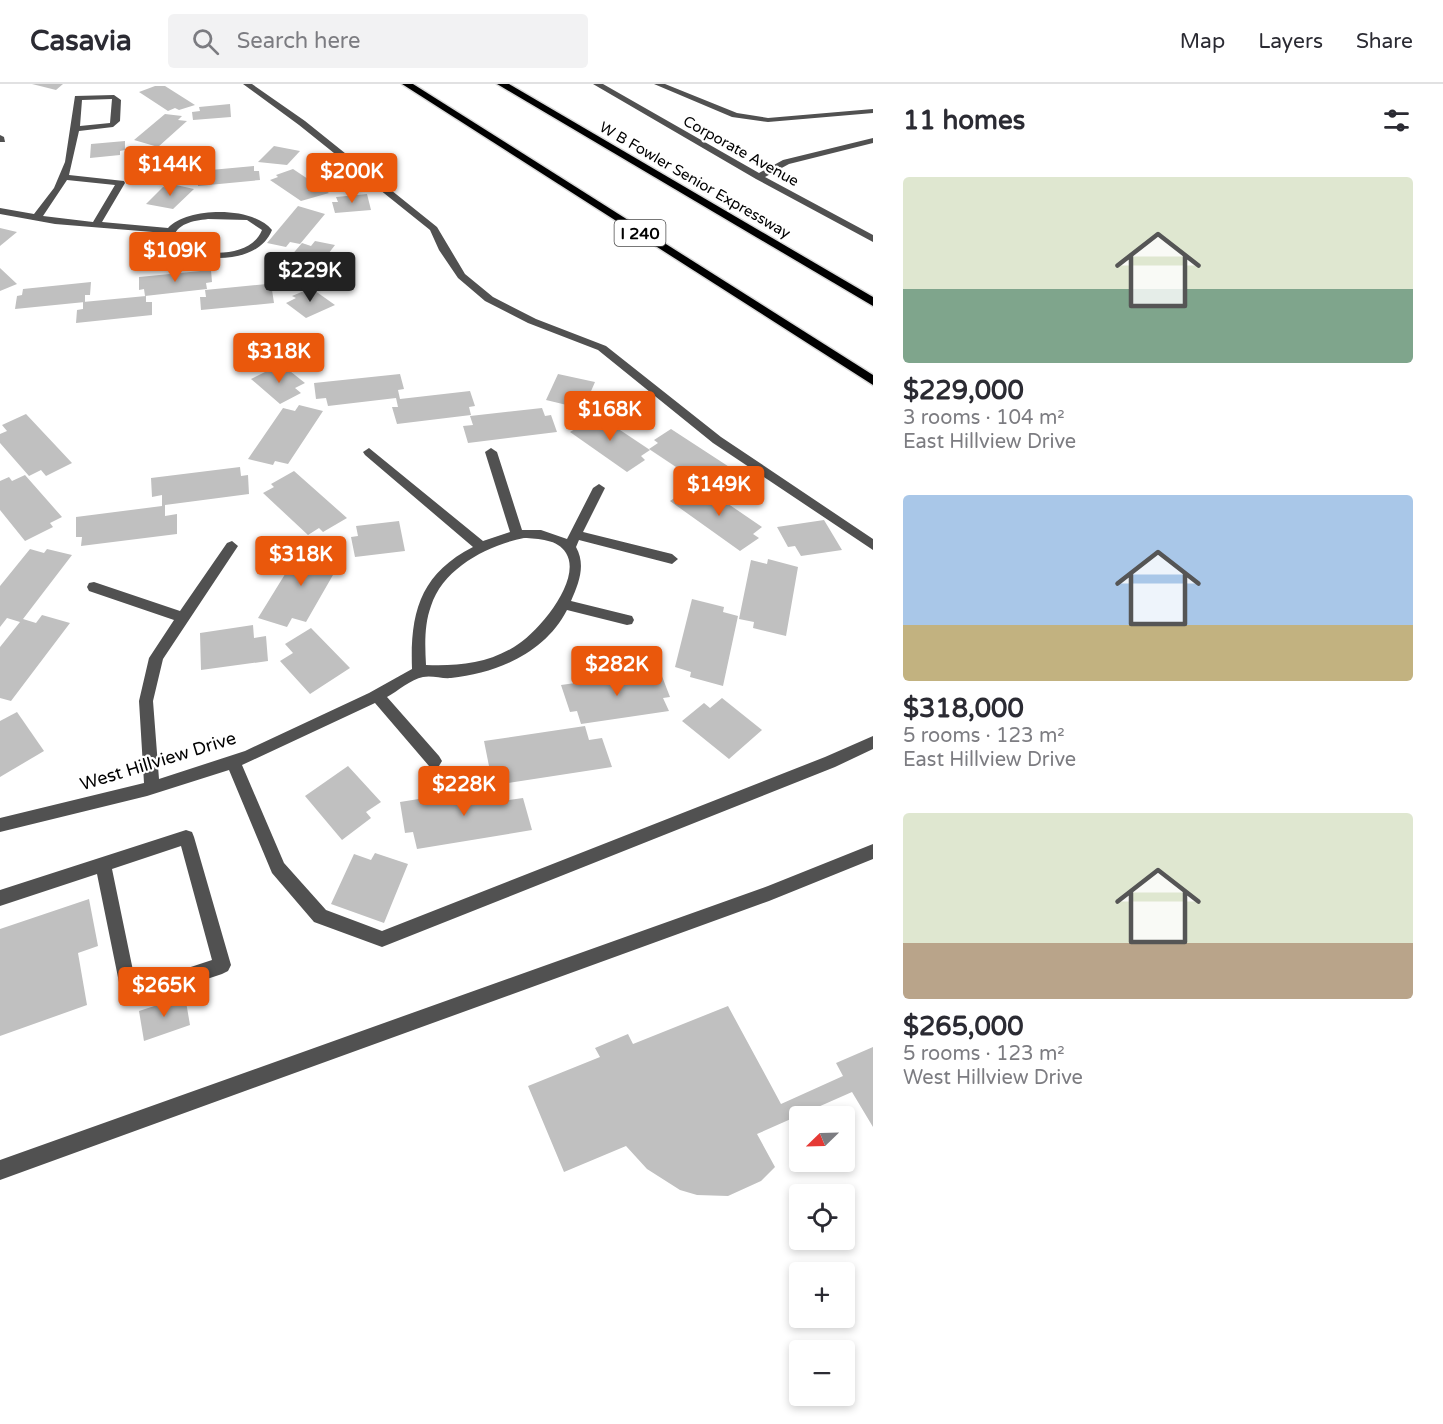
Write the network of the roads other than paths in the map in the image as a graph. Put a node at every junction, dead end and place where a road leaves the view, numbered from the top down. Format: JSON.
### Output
{"nodes":[{"id":1,"x":247,"y":84,"type":"edge"},
{"id":2,"x":407,"y":84,"type":"edge"},
{"id":3,"x":502,"y":84,"type":"edge"},
{"id":4,"x":597,"y":84,"type":"edge"},
{"id":5,"x":658,"y":84,"type":"edge"},
{"id":6,"x":873,"y":111,"type":"edge"},
{"id":7,"x":76,"y":129,"type":"junction"},
{"id":8,"x":873,"y":140,"type":"edge"},
{"id":9,"x":66,"y":177,"type":"junction"},
{"id":10,"x":759,"y":177,"type":"junction"},
{"id":11,"x":0,"y":211,"type":"edge"},
{"id":12,"x":37,"y":217,"type":"junction"},
{"id":13,"x":96,"y":225,"type":"junction"},
{"id":14,"x":168,"y":231,"type":"junction"},
{"id":15,"x":873,"y":239,"type":"edge"},
{"id":16,"x":873,"y":302,"type":"edge"},
{"id":17,"x":873,"y":381,"type":"edge"},
{"id":18,"x":369,"y":452,"type":"dead end"},
{"id":19,"x":491,"y":452,"type":"dead end"},
{"id":20,"x":598,"y":488,"type":"dead end"},
{"id":21,"x":517,"y":535,"type":"junction"},
{"id":22,"x":573,"y":540,"type":"junction"},
{"id":23,"x":873,"y":545,"type":"edge"},
{"id":24,"x":232,"y":546,"type":"dead end"},
{"id":25,"x":482,"y":547,"type":"junction"},
{"id":26,"x":672,"y":560,"type":"dead end"},
{"id":27,"x":94,"y":587,"type":"dead end"},
{"id":28,"x":563,"y":604,"type":"junction"},
{"id":29,"x":184,"y":618,"type":"junction"},
{"id":30,"x":627,"y":620,"type":"dead end"},
{"id":31,"x":419,"y":671,"type":"junction"},
{"id":32,"x":376,"y":696,"type":"junction"},
{"id":33,"x":873,"y":742,"type":"edge"},
{"id":34,"x":434,"y":761,"type":"dead end"},
{"id":35,"x":233,"y":762,"type":"junction"},
{"id":36,"x":152,"y":786,"type":"junction"},
{"id":37,"x":0,"y":825,"type":"edge"},
{"id":38,"x":873,"y":851,"type":"edge"},
{"id":39,"x":103,"y":864,"type":"junction"},
{"id":40,"x":0,"y":898,"type":"edge"},
{"id":41,"x":0,"y":1170,"type":"edge"}],
"edges":[{"from":1,"to":23,"type":"street"},
{"from":2,"to":17,"type":"highway","number":"I 240"},
{"from":3,"to":16,"type":"highway","name":"W B Fowler Senior Expressway"},
{"from":4,"to":10,"type":"street","name":"Corporate Avenue"},
{"from":5,"to":6,"type":"street"},
{"from":7,"to":7,"type":"street"},
{"from":7,"to":9,"type":"street"},
{"from":8,"to":10,"type":"street"},
{"from":9,"to":12,"type":"street"},
{"from":9,"to":13,"type":"street"},
{"from":10,"to":15,"type":"street","name":"Corporate Avenue"},
{"from":11,"to":12,"type":"street"},
{"from":12,"to":13,"type":"street"},
{"from":13,"to":14,"type":"street"},
{"from":14,"to":14,"type":"street"},
{"from":18,"to":25,"type":"street"},
{"from":19,"to":21,"type":"street"},
{"from":20,"to":22,"type":"street"},
{"from":21,"to":22,"type":"street"},
{"from":21,"to":25,"type":"street"},
{"from":22,"to":26,"type":"street"},
{"from":22,"to":28,"type":"street"},
{"from":24,"to":29,"type":"street"},
{"from":25,"to":31,"type":"street"},
{"from":27,"to":29,"type":"street"},
{"from":28,"to":30,"type":"street"},
{"from":28,"to":31,"type":"street"},
{"from":29,"to":36,"type":"street"},
{"from":31,"to":32,"type":"street","name":"West Hillview Drive"},
{"from":32,"to":34,"type":"street"},
{"from":32,"to":35,"type":"street","name":"West Hillview Drive"},
{"from":33,"to":35,"type":"street"},
{"from":35,"to":36,"type":"street","name":"West Hillview Drive"},
{"from":36,"to":37,"type":"street","name":"West Hillview Drive"},
{"from":38,"to":41,"type":"street"},
{"from":39,"to":39,"type":"street"},
{"from":39,"to":40,"type":"street"}]}
